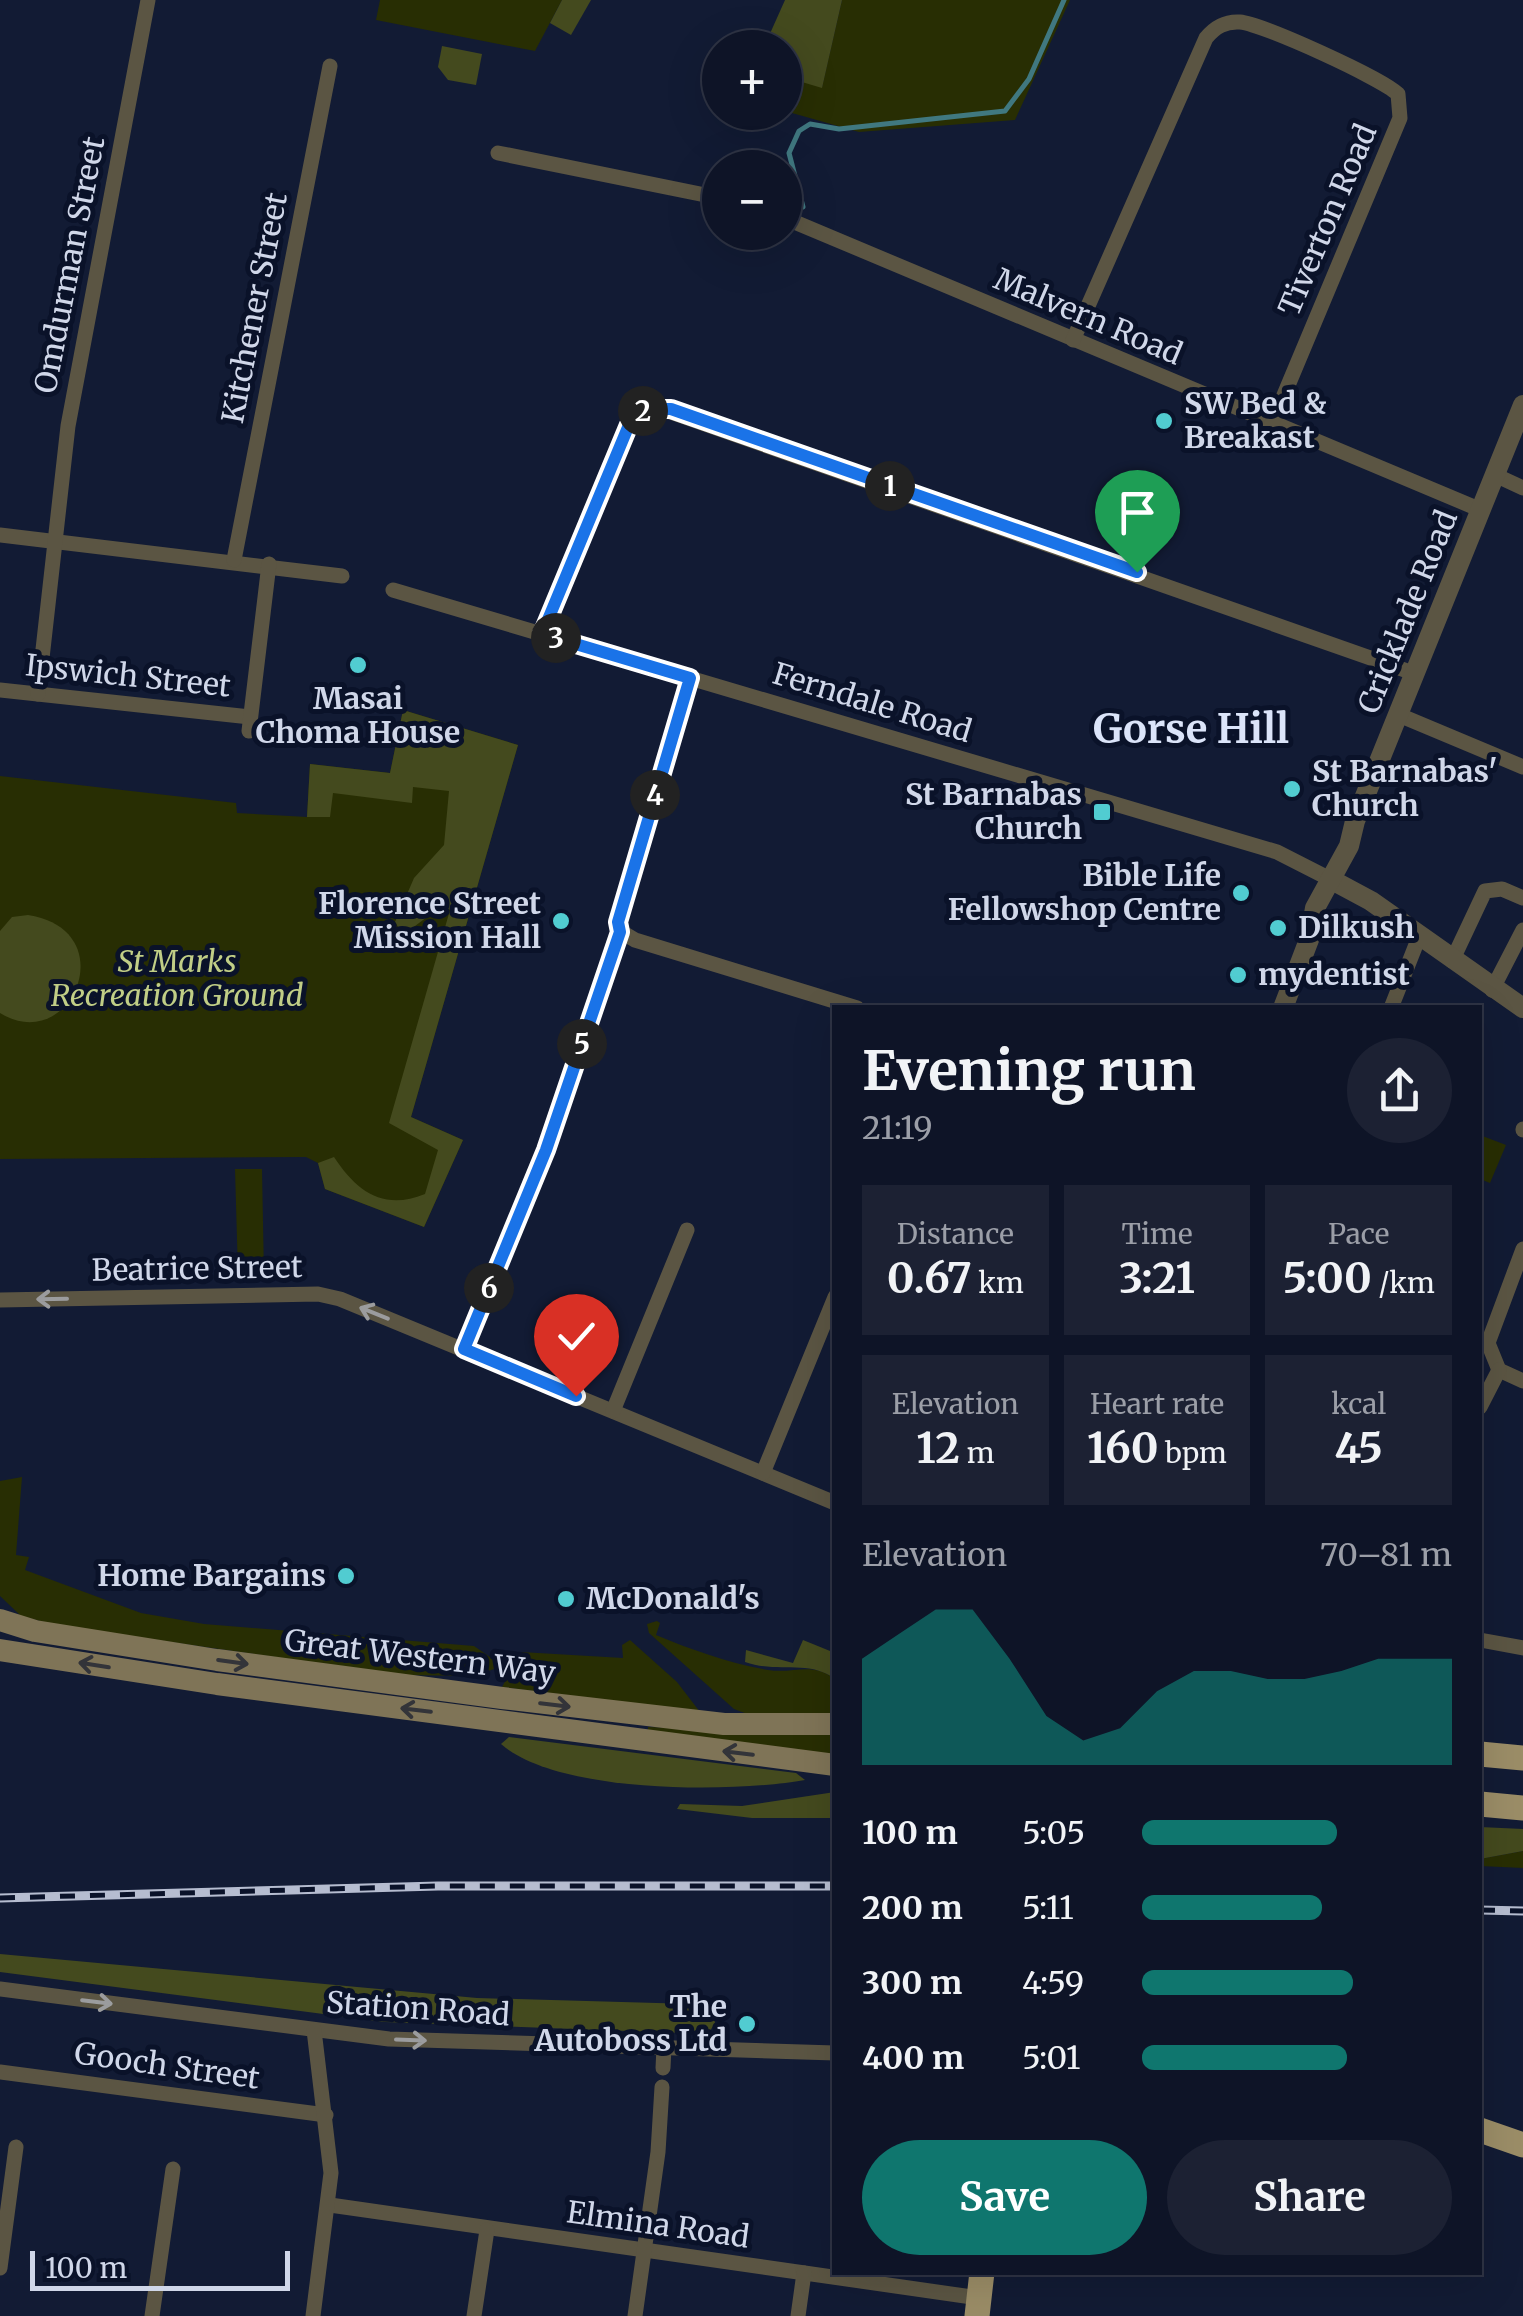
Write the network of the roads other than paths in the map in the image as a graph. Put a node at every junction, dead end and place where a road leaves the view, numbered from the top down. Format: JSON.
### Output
{"nodes":[{"id":1,"x":148,"y":0,"type":"edge"},
{"id":2,"x":330,"y":66,"type":"dead end"},
{"id":3,"x":498,"y":153,"type":"dead end"},
{"id":4,"x":702,"y":194,"type":"edge"},
{"id":5,"x":802,"y":225,"type":"edge"},
{"id":6,"x":1073,"y":340,"type":"junction"},
{"id":7,"x":1523,"y":405,"type":"edge"},
{"id":8,"x":1271,"y":426,"type":"junction"},
{"id":9,"x":1494,"y":475,"type":"junction"},
{"id":10,"x":1523,"y":488,"type":"edge"},
{"id":11,"x":1481,"y":510,"type":"junction"},
{"id":12,"x":0,"y":535,"type":"edge"},
{"id":13,"x":54,"y":541,"type":"junction"},
{"id":14,"x":234,"y":560,"type":"junction"},
{"id":15,"x":269,"y":564,"type":"junction"},
{"id":16,"x":342,"y":576,"type":"dead end"},
{"id":17,"x":393,"y":590,"type":"dead end"},
{"id":18,"x":542,"y":634,"type":"junction"},
{"id":19,"x":1416,"y":674,"type":"junction"},
{"id":20,"x":690,"y":678,"type":"junction"},
{"id":21,"x":0,"y":690,"type":"edge"},
{"id":22,"x":38,"y":694,"type":"junction"},
{"id":23,"x":1399,"y":715,"type":"junction"},
{"id":24,"x":1523,"y":766,"type":"edge"},
{"id":25,"x":1330,"y":879,"type":"junction"},
{"id":26,"x":1523,"y":898,"type":"edge"},
{"id":27,"x":1523,"y":930,"type":"edge"},
{"id":28,"x":620,"y":932,"type":"junction"},
{"id":29,"x":1419,"y":937,"type":"junction"},
{"id":30,"x":1452,"y":961,"type":"junction"},
{"id":31,"x":1492,"y":990,"type":"junction"},
{"id":32,"x":847,"y":1005,"type":"edge"},
{"id":33,"x":1284,"y":1005,"type":"edge"},
{"id":34,"x":1392,"y":1005,"type":"edge"},
{"id":35,"x":1523,"y":1008,"type":"edge"},
{"id":36,"x":687,"y":1230,"type":"dead end"},
{"id":37,"x":1523,"y":1249,"type":"edge"},
{"id":38,"x":0,"y":1300,"type":"edge"},
{"id":39,"x":832,"y":1304,"type":"edge"},
{"id":40,"x":464,"y":1349,"type":"junction"},
{"id":41,"x":1499,"y":1370,"type":"junction"},
{"id":42,"x":1523,"y":1381,"type":"edge"},
{"id":43,"x":1482,"y":1403,"type":"edge"},
{"id":44,"x":613,"y":1411,"type":"junction"},
{"id":45,"x":764,"y":1472,"type":"junction"},
{"id":46,"x":832,"y":1502,"type":"edge"},
{"id":47,"x":0,"y":1620,"type":"edge"},
{"id":48,"x":1482,"y":1640,"type":"edge"},
{"id":49,"x":1523,"y":1648,"type":"edge"},
{"id":50,"x":0,"y":1650,"type":"edge"},
{"id":51,"x":832,"y":1724,"type":"edge"},
{"id":52,"x":1482,"y":1754,"type":"edge"},
{"id":53,"x":1523,"y":1758,"type":"edge"},
{"id":54,"x":832,"y":1765,"type":"edge"},
{"id":55,"x":1482,"y":1804,"type":"edge"},
{"id":56,"x":1523,"y":1808,"type":"edge"},
{"id":57,"x":0,"y":1989,"type":"edge"},
{"id":58,"x":314,"y":2030,"type":"junction"},
{"id":59,"x":664,"y":2047,"type":"junction"},
{"id":60,"x":832,"y":2053,"type":"edge"},
{"id":61,"x":663,"y":2068,"type":"dead end"},
{"id":62,"x":0,"y":2072,"type":"edge"},
{"id":63,"x":662,"y":2087,"type":"dead end"},
{"id":64,"x":326,"y":2116,"type":"junction"},
{"id":65,"x":1482,"y":2131,"type":"edge"},
{"id":66,"x":1523,"y":2145,"type":"edge"},
{"id":67,"x":16,"y":2147,"type":"dead end"},
{"id":68,"x":173,"y":2169,"type":"dead end"},
{"id":69,"x":330,"y":2206,"type":"junction"},
{"id":70,"x":487,"y":2230,"type":"junction"},
{"id":71,"x":644,"y":2251,"type":"junction"},
{"id":72,"x":0,"y":2266,"type":"edge"},
{"id":73,"x":804,"y":2273,"type":"junction"},
{"id":74,"x":979,"y":2296,"type":"edge"},
{"id":75,"x":152,"y":2316,"type":"edge"},
{"id":76,"x":313,"y":2316,"type":"edge"},
{"id":77,"x":474,"y":2316,"type":"edge"},
{"id":78,"x":635,"y":2316,"type":"edge"},
{"id":79,"x":798,"y":2316,"type":"edge"}],
"edges":[{"from":1,"to":13,"type":"street","name":"Omdurman Street"},
{"from":2,"to":14,"type":"street","name":"Kitchener Street"},
{"from":3,"to":4,"type":"street"},
{"from":5,"to":6,"type":"street","name":"Malvern Road"},
{"from":6,"to":8,"type":"street","name":"Malvern Road"},
{"from":6,"to":8,"type":"street","name":"Tiverton Road"},
{"from":7,"to":9,"type":"street","name":"Cricklade Road"},
{"from":8,"to":11,"type":"street","name":"Malvern Road"},
{"from":9,"to":10,"type":"street"},
{"from":9,"to":11,"type":"street","name":"Cricklade Road"},
{"from":11,"to":19,"type":"street","name":"Cricklade Road"},
{"from":12,"to":13,"type":"street"},
{"from":13,"to":14,"type":"street"},
{"from":13,"to":22,"type":"street","name":"Omdurman Street"},
{"from":14,"to":15,"type":"street"},
{"from":15,"to":16,"type":"street"},
{"from":15,"to":22,"type":"street","name":"Ipswich Street"},
{"from":17,"to":18,"type":"street","name":"Ferndale Road"},
{"from":18,"to":19,"type":"street"},
{"from":18,"to":20,"type":"street","name":"Ferndale Road"},
{"from":19,"to":23,"type":"street","name":"Cricklade Road"},
{"from":20,"to":25,"type":"street","name":"Ferndale Road"},
{"from":20,"to":28,"type":"street"},
{"from":21,"to":22,"type":"street","name":"Ipswich Street"},
{"from":23,"to":24,"type":"street"},
{"from":23,"to":25,"type":"street","name":"Cricklade Road"},
{"from":25,"to":29,"type":"street"},
{"from":25,"to":33,"type":"street","name":"Cricklade Road"},
{"from":26,"to":30,"type":"street"},
{"from":27,"to":31,"type":"street"},
{"from":28,"to":32,"type":"street"},
{"from":28,"to":40,"type":"street"},
{"from":29,"to":30,"type":"street"},
{"from":29,"to":34,"type":"street"},
{"from":30,"to":31,"type":"street"},
{"from":31,"to":35,"type":"street"},
{"from":36,"to":44,"type":"street"},
{"from":37,"to":41,"type":"street"},
{"from":40,"to":38,"type":"street","name":"Beatrice Street","one_way":true},
{"from":39,"to":45,"type":"street"},
{"from":40,"to":44,"type":"street","name":"Beatrice Street"},
{"from":41,"to":42,"type":"street"},
{"from":41,"to":43,"type":"street"},
{"from":44,"to":45,"type":"street","name":"Beatrice Street"},
{"from":45,"to":46,"type":"street","name":"Beatrice Street"},
{"from":47,"to":51,"type":"main road","name":"Great Western Way","one_way":true},
{"from":48,"to":49,"type":"street"},
{"from":54,"to":50,"type":"main road","name":"Great Western Way","one_way":true},
{"from":52,"to":53,"type":"main road"},
{"from":55,"to":56,"type":"main road"},
{"from":57,"to":58,"type":"street","name":"Station Road","one_way":true},
{"from":58,"to":59,"type":"street","name":"Station Road","one_way":true},
{"from":58,"to":64,"type":"street"},
{"from":59,"to":60,"type":"street","name":"Station Road"},
{"from":59,"to":61,"type":"street"},
{"from":62,"to":64,"type":"street","name":"Gooch Street"},
{"from":63,"to":71,"type":"street"},
{"from":64,"to":69,"type":"street"},
{"from":65,"to":66,"type":"main road"},
{"from":67,"to":72,"type":"street"},
{"from":68,"to":75,"type":"street"},
{"from":69,"to":70,"type":"street","name":"Elmina Road"},
{"from":69,"to":76,"type":"street"},
{"from":70,"to":71,"type":"street","name":"Elmina Road"},
{"from":70,"to":77,"type":"street"},
{"from":71,"to":73,"type":"street","name":"Elmina Road"},
{"from":71,"to":78,"type":"street"},
{"from":73,"to":74,"type":"street","name":"Elmina Road"},
{"from":73,"to":79,"type":"street"}]}
